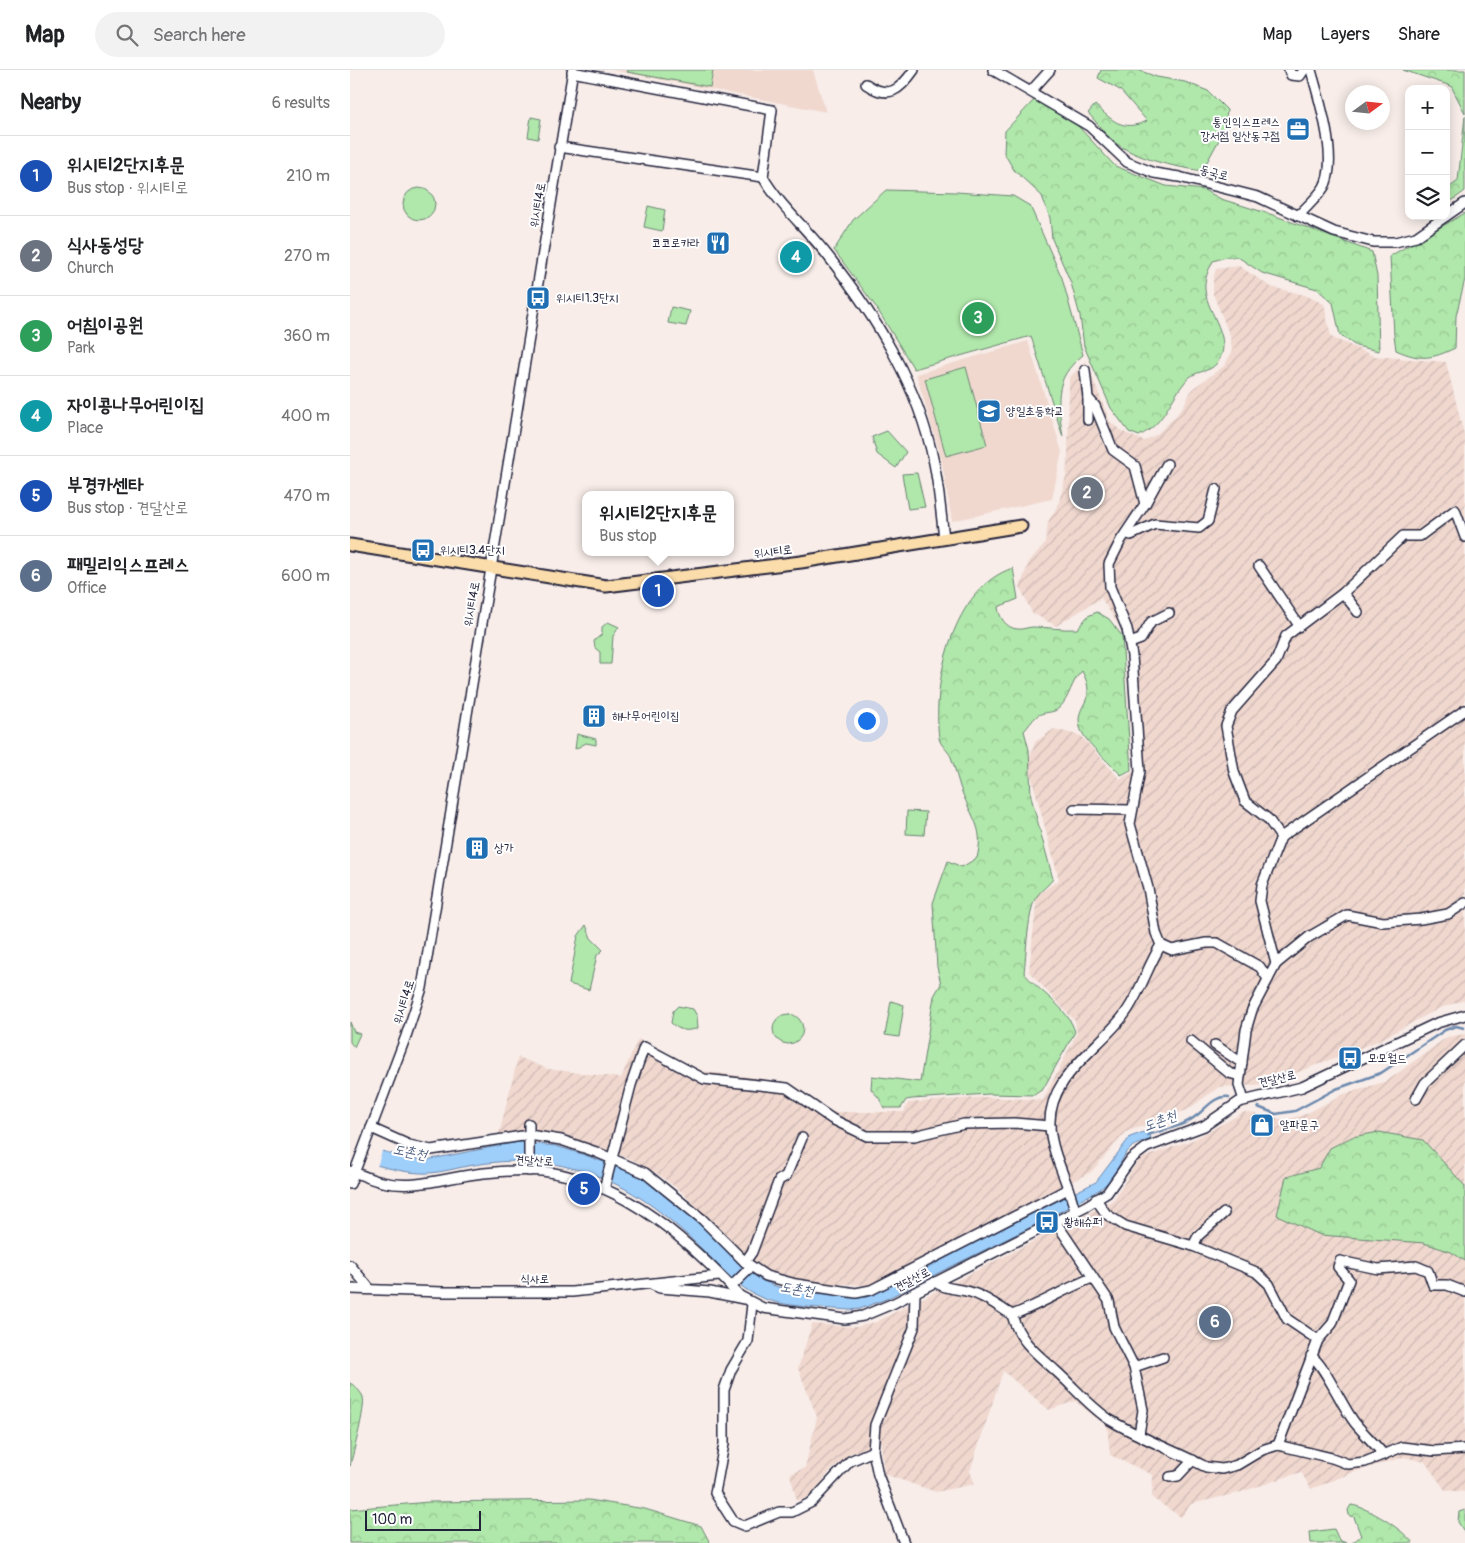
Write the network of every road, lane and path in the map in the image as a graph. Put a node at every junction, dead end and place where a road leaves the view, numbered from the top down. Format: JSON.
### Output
{"nodes":[{"id":1,"x":914,"y":70,"type":"edge"},
{"id":2,"x":993,"y":70,"type":"edge"},
{"id":3,"x":1050,"y":70,"type":"edge"},
{"id":4,"x":1288,"y":70,"type":"edge"},
{"id":5,"x":1304,"y":70,"type":"edge"},
{"id":6,"x":1311,"y":70,"type":"edge"},
{"id":7,"x":572,"y":71,"type":"edge"},
{"id":8,"x":866,"y":84,"type":"dead end"},
{"id":9,"x":1031,"y":91,"type":"junction"},
{"id":10,"x":559,"y":148,"type":"junction"},
{"id":11,"x":763,"y":177,"type":"junction"},
{"id":12,"x":1465,"y":203,"type":"edge"},
{"id":13,"x":1450,"y":213,"type":"edge"},
{"id":14,"x":1298,"y":216,"type":"junction"},
{"id":15,"x":1440,"y":220,"type":"edge"},
{"id":16,"x":1085,"y":370,"type":"dead end"},
{"id":17,"x":1088,"y":398,"type":"junction"},
{"id":18,"x":1088,"y":420,"type":"dead end"},
{"id":19,"x":1167,"y":464,"type":"dead end"},
{"id":20,"x":1216,"y":489,"type":"dead end"},
{"id":21,"x":1145,"y":504,"type":"junction"},
{"id":22,"x":1022,"y":526,"type":"dead end"},
{"id":23,"x":1126,"y":533,"type":"junction"},
{"id":24,"x":1465,"y":537,"type":"edge"},
{"id":25,"x":944,"y":538,"type":"junction"},
{"id":26,"x":350,"y":545,"type":"edge"},
{"id":27,"x":1259,"y":566,"type":"dead end"},
{"id":28,"x":491,"y":568,"type":"junction"},
{"id":29,"x":1343,"y":593,"type":"junction"},
{"id":30,"x":1358,"y":612,"type":"dead end"},
{"id":31,"x":1169,"y":613,"type":"dead end"},
{"id":32,"x":1298,"y":624,"type":"junction"},
{"id":33,"x":1130,"y":643,"type":"junction"},
{"id":34,"x":1465,"y":710,"type":"edge"},
{"id":35,"x":1074,"y":809,"type":"dead end"},
{"id":36,"x":1132,"y":810,"type":"junction"},
{"id":37,"x":1281,"y":837,"type":"junction"},
{"id":38,"x":1465,"y":903,"type":"edge"},
{"id":39,"x":1161,"y":945,"type":"junction"},
{"id":40,"x":1276,"y":964,"type":"junction"},
{"id":41,"x":1268,"y":979,"type":"junction"},
{"id":42,"x":1465,"y":1014,"type":"edge"},
{"id":43,"x":1191,"y":1041,"type":"dead end"},
{"id":44,"x":1214,"y":1045,"type":"dead end"},
{"id":45,"x":1465,"y":1045,"type":"edge"},
{"id":46,"x":1242,"y":1063,"type":"junction"},
{"id":47,"x":1240,"y":1076,"type":"junction"},
{"id":48,"x":1416,"y":1099,"type":"dead end"},
{"id":49,"x":1244,"y":1100,"type":"junction"},
{"id":50,"x":529,"y":1124,"type":"dead end"},
{"id":51,"x":1050,"y":1126,"type":"junction"},
{"id":52,"x":370,"y":1132,"type":"junction"},
{"id":53,"x":529,"y":1138,"type":"junction"},
{"id":54,"x":802,"y":1138,"type":"dead end"},
{"id":55,"x":613,"y":1161,"type":"junction"},
{"id":56,"x":354,"y":1169,"type":"edge"},
{"id":57,"x":529,"y":1169,"type":"junction"},
{"id":58,"x":350,"y":1184,"type":"edge"},
{"id":59,"x":605,"y":1187,"type":"junction"},
{"id":60,"x":1069,"y":1191,"type":"junction"},
{"id":61,"x":1096,"y":1199,"type":"junction"},
{"id":62,"x":1075,"y":1209,"type":"junction"},
{"id":63,"x":1224,"y":1213,"type":"dead end"},
{"id":64,"x":1055,"y":1221,"type":"junction"},
{"id":65,"x":1193,"y":1246,"type":"junction"},
{"id":66,"x":350,"y":1265,"type":"edge"},
{"id":67,"x":748,"y":1266,"type":"junction"},
{"id":68,"x":720,"y":1276,"type":"junction"},
{"id":69,"x":1092,"y":1278,"type":"junction"},
{"id":70,"x":935,"y":1282,"type":"junction"},
{"id":71,"x":651,"y":1284,"type":"junction"},
{"id":72,"x":732,"y":1286,"type":"junction"},
{"id":73,"x":350,"y":1288,"type":"edge"},
{"id":74,"x":370,"y":1289,"type":"junction"},
{"id":75,"x":915,"y":1292,"type":"junction"},
{"id":76,"x":1465,"y":1292,"type":"edge"},
{"id":77,"x":748,"y":1302,"type":"junction"},
{"id":78,"x":1012,"y":1315,"type":"junction"},
{"id":79,"x":1318,"y":1340,"type":"junction"},
{"id":80,"x":1311,"y":1356,"type":"junction"},
{"id":81,"x":1163,"y":1357,"type":"dead end"},
{"id":82,"x":1134,"y":1367,"type":"junction"},
{"id":83,"x":1139,"y":1434,"type":"junction"},
{"id":84,"x":1278,"y":1445,"type":"junction"},
{"id":85,"x":1465,"y":1449,"type":"edge"},
{"id":86,"x":873,"y":1451,"type":"junction"},
{"id":87,"x":1384,"y":1455,"type":"junction"},
{"id":88,"x":1193,"y":1460,"type":"junction"},
{"id":89,"x":1170,"y":1478,"type":"dead end"},
{"id":90,"x":904,"y":1543,"type":"edge"}],
"edges":[{"from":1,"to":8,"type":"street"},
{"from":2,"to":9,"type":"street","name":"동국로"},
{"from":3,"to":9,"type":"street"},
{"from":4,"to":5,"type":"street"},
{"from":6,"to":14,"type":"street"},
{"from":7,"to":10,"type":"street","name":"위시티4로"},
{"from":7,"to":11,"type":"street"},
{"from":9,"to":14,"type":"street","name":"동국로"},
{"from":10,"to":11,"type":"street"},
{"from":10,"to":28,"type":"street","name":"위시티4로"},
{"from":11,"to":25,"type":"street"},
{"from":12,"to":13,"type":"street","name":"동국로"},
{"from":14,"to":15,"type":"street","name":"동국로"},
{"from":16,"to":17,"type":"street"},
{"from":17,"to":18,"type":"street"},
{"from":17,"to":21,"type":"street"},
{"from":19,"to":21,"type":"street"},
{"from":20,"to":23,"type":"street"},
{"from":21,"to":23,"type":"street"},
{"from":22,"to":25,"type":"main road","name":"위시티로"},
{"from":23,"to":33,"type":"street"},
{"from":24,"to":29,"type":"street"},
{"from":25,"to":28,"type":"main road","name":"위시티로"},
{"from":26,"to":28,"type":"main road","name":"위시티로"},
{"from":27,"to":32,"type":"street"},
{"from":28,"to":52,"type":"street","name":"위시티4로"},
{"from":29,"to":30,"type":"street"},
{"from":29,"to":32,"type":"street"},
{"from":31,"to":33,"type":"street"},
{"from":32,"to":37,"type":"street"},
{"from":33,"to":36,"type":"street"},
{"from":34,"to":37,"type":"street"},
{"from":35,"to":36,"type":"street"},
{"from":36,"to":39,"type":"street"},
{"from":37,"to":40,"type":"street"},
{"from":38,"to":40,"type":"street"},
{"from":39,"to":41,"type":"street"},
{"from":39,"to":51,"type":"street"},
{"from":40,"to":41,"type":"street"},
{"from":41,"to":46,"type":"street"},
{"from":42,"to":49,"type":"street","name":"견달산로"},
{"from":43,"to":47,"type":"street"},
{"from":44,"to":46,"type":"street"},
{"from":45,"to":48,"type":"street"},
{"from":46,"to":47,"type":"street"},
{"from":47,"to":49,"type":"street"},
{"from":49,"to":61,"type":"street","name":"견달산로"},
{"from":50,"to":53,"type":"street"},
{"from":51,"to":55,"type":"street"},
{"from":51,"to":60,"type":"street"},
{"from":52,"to":53,"type":"street"},
{"from":52,"to":56,"type":"street","name":"위시티4로"},
{"from":53,"to":55,"type":"street"},
{"from":53,"to":57,"type":"street"},
{"from":54,"to":67,"type":"street"},
{"from":55,"to":59,"type":"street"},
{"from":55,"to":67,"type":"street"},
{"from":56,"to":57,"type":"street","name":"견달산로"},
{"from":56,"to":58,"type":"street"},
{"from":57,"to":59,"type":"street","name":"견달산로"},
{"from":59,"to":68,"type":"street","name":"견달산로"},
{"from":60,"to":62,"type":"street"},
{"from":60,"to":67,"type":"street"},
{"from":61,"to":62,"type":"street","name":"견달산로"},
{"from":61,"to":65,"type":"street"},
{"from":62,"to":64,"type":"street","name":"견달산로"},
{"from":63,"to":65,"type":"street"},
{"from":64,"to":69,"type":"street"},
{"from":64,"to":70,"type":"street","name":"견달산로"},
{"from":65,"to":79,"type":"street"},
{"from":66,"to":74,"type":"street"},
{"from":67,"to":72,"type":"street"},
{"from":68,"to":71,"type":"street","name":"식사로"},
{"from":68,"to":72,"type":"street","name":"견달산로"},
{"from":69,"to":78,"type":"street"},
{"from":69,"to":82,"type":"street"},
{"from":70,"to":75,"type":"street","name":"견달산로"},
{"from":70,"to":78,"type":"street"},
{"from":71,"to":74,"type":"street","name":"식사로"},
{"from":71,"to":77,"type":"street"},
{"from":72,"to":77,"type":"street","name":"견달산로"},
{"from":73,"to":74,"type":"street","name":"식사로"},
{"from":75,"to":77,"type":"street","name":"견달산로"},
{"from":75,"to":86,"type":"street"},
{"from":76,"to":79,"type":"street"},
{"from":77,"to":86,"type":"street"},
{"from":78,"to":83,"type":"street"},
{"from":79,"to":80,"type":"street"},
{"from":80,"to":84,"type":"street"},
{"from":80,"to":87,"type":"street"},
{"from":81,"to":82,"type":"street"},
{"from":82,"to":83,"type":"street"},
{"from":83,"to":88,"type":"street"},
{"from":84,"to":87,"type":"street"},
{"from":84,"to":88,"type":"street"},
{"from":85,"to":87,"type":"street"},
{"from":86,"to":90,"type":"street"},
{"from":88,"to":89,"type":"street"}]}
